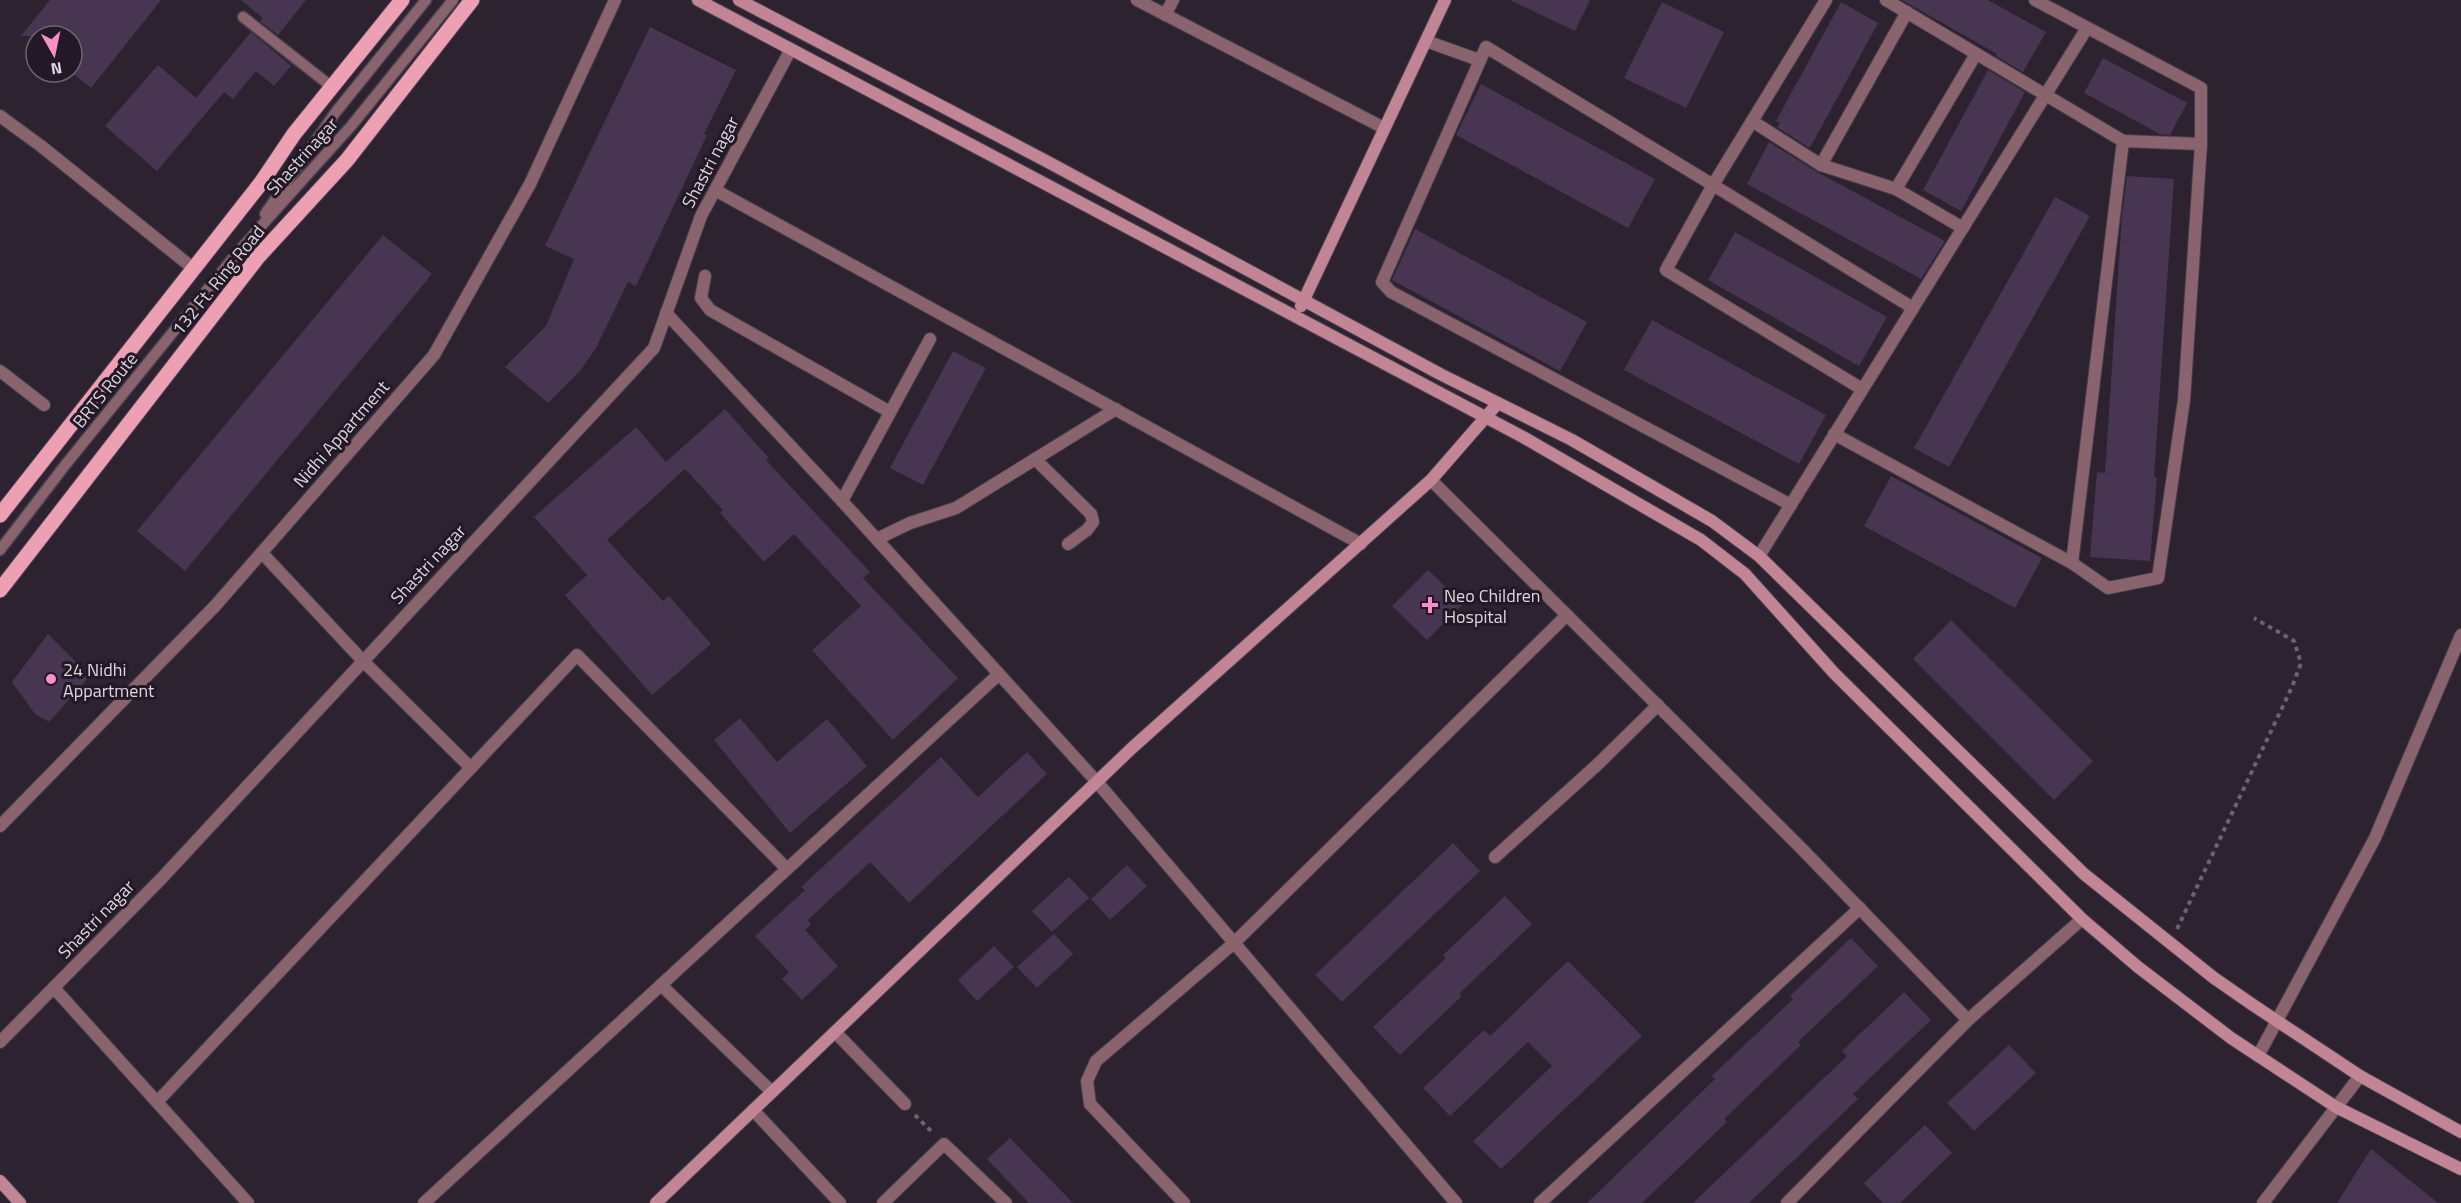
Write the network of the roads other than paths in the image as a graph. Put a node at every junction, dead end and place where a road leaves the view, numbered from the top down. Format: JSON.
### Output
{"nodes":[{"id":1,"x":402,"y":0,"type":"edge"},
{"id":2,"x":426,"y":0,"type":"edge"},
{"id":3,"x":453,"y":0,"type":"edge"},
{"id":4,"x":472,"y":0,"type":"edge"},
{"id":5,"x":615,"y":0,"type":"edge"},
{"id":6,"x":698,"y":0,"type":"edge"},
{"id":7,"x":739,"y":0,"type":"edge"},
{"id":8,"x":1137,"y":0,"type":"edge"},
{"id":9,"x":1173,"y":0,"type":"edge"},
{"id":10,"x":1445,"y":0,"type":"edge"},
{"id":11,"x":1826,"y":0,"type":"edge"},
{"id":12,"x":1886,"y":0,"type":"edge"},
{"id":13,"x":2035,"y":0,"type":"edge"},
{"id":14,"x":1907,"y":12,"type":"junction"},
{"id":15,"x":1165,"y":15,"type":"junction"},
{"id":16,"x":243,"y":17,"type":"dead end"},
{"id":17,"x":2087,"y":28,"type":"junction"},
{"id":18,"x":1426,"y":41,"type":"junction"},
{"id":19,"x":791,"y":49,"type":"junction"},
{"id":20,"x":1976,"y":54,"type":"junction"},
{"id":21,"x":1479,"y":60,"type":"junction"},
{"id":22,"x":332,"y":87,"type":"junction"},
{"id":23,"x":2045,"y":95,"type":"junction"},
{"id":24,"x":0,"y":117,"type":"edge"},
{"id":25,"x":1752,"y":121,"type":"junction"},
{"id":26,"x":1384,"y":128,"type":"junction"},
{"id":27,"x":2123,"y":141,"type":"junction"},
{"id":28,"x":2201,"y":144,"type":"junction"},
{"id":29,"x":1821,"y":165,"type":"junction"},
{"id":30,"x":1713,"y":185,"type":"junction"},
{"id":31,"x":1896,"y":189,"type":"junction"},
{"id":32,"x":715,"y":190,"type":"junction"},
{"id":33,"x":1963,"y":228,"type":"junction"},
{"id":34,"x":237,"y":253,"type":"junction"},
{"id":35,"x":194,"y":269,"type":"junction"},
{"id":36,"x":705,"y":276,"type":"dead end"},
{"id":37,"x":1304,"y":299,"type":"junction"},
{"id":38,"x":1913,"y":308,"type":"junction"},
{"id":39,"x":666,"y":313,"type":"junction"},
{"id":40,"x":1298,"y":317,"type":"junction"},
{"id":41,"x":930,"y":339,"type":"dead end"},
{"id":42,"x":0,"y":371,"type":"edge"},
{"id":43,"x":1862,"y":389,"type":"junction"},
{"id":44,"x":1498,"y":403,"type":"junction"},
{"id":45,"x":44,"y":405,"type":"dead end"},
{"id":46,"x":1116,"y":409,"type":"junction"},
{"id":47,"x":890,"y":412,"type":"junction"},
{"id":48,"x":1486,"y":417,"type":"junction"},
{"id":49,"x":1834,"y":434,"type":"junction"},
{"id":50,"x":1035,"y":459,"type":"junction"},
{"id":51,"x":1431,"y":480,"type":"junction"},
{"id":52,"x":842,"y":501,"type":"junction"},
{"id":53,"x":1791,"y":505,"type":"junction"},
{"id":54,"x":0,"y":515,"type":"edge"},
{"id":55,"x":877,"y":539,"type":"junction"},
{"id":56,"x":1361,"y":543,"type":"junction"},
{"id":57,"x":1068,"y":544,"type":"dead end"},
{"id":58,"x":0,"y":550,"type":"edge"},
{"id":59,"x":262,"y":553,"type":"junction"},
{"id":60,"x":1759,"y":556,"type":"junction"},
{"id":61,"x":2072,"y":563,"type":"junction"},
{"id":62,"x":0,"y":590,"type":"edge"},
{"id":63,"x":1567,"y":615,"type":"junction"},
{"id":64,"x":2461,"y":635,"type":"edge"},
{"id":65,"x":363,"y":661,"type":"junction"},
{"id":66,"x":999,"y":674,"type":"junction"},
{"id":67,"x":1658,"y":705,"type":"junction"},
{"id":68,"x":471,"y":768,"type":"junction"},
{"id":69,"x":1097,"y":782,"type":"junction"},
{"id":70,"x":0,"y":826,"type":"edge"},
{"id":71,"x":1495,"y":857,"type":"dead end"},
{"id":72,"x":787,"y":869,"type":"junction"},
{"id":73,"x":1860,"y":908,"type":"junction"},
{"id":74,"x":2082,"y":920,"type":"junction"},
{"id":75,"x":1234,"y":943,"type":"junction"},
{"id":76,"x":661,"y":985,"type":"junction"},
{"id":77,"x":54,"y":988,"type":"junction"},
{"id":78,"x":1968,"y":1020,"type":"junction"},
{"id":79,"x":2277,"y":1020,"type":"junction"},
{"id":80,"x":834,"y":1032,"type":"junction"},
{"id":81,"x":0,"y":1042,"type":"edge"},
{"id":82,"x":2258,"y":1056,"type":"junction"},
{"id":83,"x":2360,"y":1076,"type":"junction"},
{"id":84,"x":772,"y":1092,"type":"junction"},
{"id":85,"x":157,"y":1102,"type":"junction"},
{"id":86,"x":905,"y":1104,"type":"road end"},
{"id":87,"x":2336,"y":1107,"type":"junction"},
{"id":88,"x":753,"y":1110,"type":"junction"},
{"id":89,"x":2461,"y":1132,"type":"edge"},
{"id":90,"x":2461,"y":1169,"type":"edge"},
{"id":91,"x":0,"y":1181,"type":"edge"},
{"id":92,"x":20,"y":1203,"type":"edge"},
{"id":93,"x":248,"y":1203,"type":"edge"},
{"id":94,"x":424,"y":1203,"type":"edge"},
{"id":95,"x":656,"y":1203,"type":"edge"},
{"id":96,"x":840,"y":1203,"type":"edge"},
{"id":97,"x":884,"y":1203,"type":"edge"},
{"id":98,"x":1006,"y":1203,"type":"edge"},
{"id":99,"x":1184,"y":1203,"type":"edge"},
{"id":100,"x":1456,"y":1203,"type":"edge"},
{"id":101,"x":1540,"y":1203,"type":"edge"},
{"id":102,"x":1787,"y":1203,"type":"edge"},
{"id":103,"x":2263,"y":1203,"type":"edge"}],
"edges":[{"from":1,"to":22,"type":"main road","name":"132 Ft. Ring Road"},
{"from":2,"to":34,"type":"lane","name":"Shastrinagar"},
{"from":3,"to":34,"type":"lane","name":"Shastrinagar"},
{"from":4,"to":62,"type":"main road","name":"132 Ft. Ring Road"},
{"from":5,"to":59,"type":"street","name":"Nidhi Appartment"},
{"from":6,"to":19,"type":"main road"},
{"from":7,"to":37,"type":"main road"},
{"from":8,"to":15,"type":"street"},
{"from":9,"to":15,"type":"street"},
{"from":10,"to":18,"type":"main road"},
{"from":11,"to":25,"type":"street"},
{"from":12,"to":14,"type":"street"},
{"from":13,"to":17,"type":"street"},
{"from":14,"to":20,"type":"street"},
{"from":14,"to":29,"type":"street"},
{"from":15,"to":26,"type":"street"},
{"from":16,"to":22,"type":"lane"},
{"from":17,"to":23,"type":"street"},
{"from":17,"to":28,"type":"street"},
{"from":18,"to":21,"type":"street"},
{"from":18,"to":26,"type":"main road"},
{"from":19,"to":32,"type":"street","name":"Shastri nagar"},
{"from":19,"to":40,"type":"main road"},
{"from":20,"to":23,"type":"street"},
{"from":20,"to":31,"type":"street"},
{"from":21,"to":30,"type":"street"},
{"from":21,"to":53,"type":"street"},
{"from":22,"to":35,"type":"main road","name":"132 Ft. Ring Road"},
{"from":23,"to":27,"type":"street"},
{"from":23,"to":33,"type":"street"},
{"from":24,"to":35,"type":"street"},
{"from":25,"to":29,"type":"street"},
{"from":25,"to":30,"type":"street"},
{"from":26,"to":37,"type":"main road"},
{"from":27,"to":28,"type":"street"},
{"from":27,"to":61,"type":"street"},
{"from":28,"to":61,"type":"street"},
{"from":29,"to":31,"type":"street"},
{"from":30,"to":38,"type":"street"},
{"from":30,"to":43,"type":"street"},
{"from":31,"to":33,"type":"street"},
{"from":32,"to":39,"type":"street","name":"Shastri nagar"},
{"from":32,"to":46,"type":"street"},
{"from":33,"to":38,"type":"street"},
{"from":34,"to":58,"type":"lane","name":"BRTS Route"},
{"from":35,"to":54,"type":"main road","name":"132 Ft. Ring Road"},
{"from":36,"to":47,"type":"street"},
{"from":37,"to":40,"type":"main road"},
{"from":37,"to":44,"type":"main road"},
{"from":38,"to":43,"type":"street"},
{"from":39,"to":52,"type":"street"},
{"from":39,"to":65,"type":"street","name":"Shastri nagar"},
{"from":40,"to":48,"type":"main road"},
{"from":41,"to":47,"type":"street"},
{"from":42,"to":45,"type":"street"},
{"from":43,"to":49,"type":"street"},
{"from":44,"to":48,"type":"main road"},
{"from":44,"to":60,"type":"main road"},
{"from":46,"to":50,"type":"street"},
{"from":46,"to":56,"type":"street"},
{"from":47,"to":52,"type":"street"},
{"from":48,"to":51,"type":"main road"},
{"from":48,"to":74,"type":"main road"},
{"from":49,"to":53,"type":"street"},
{"from":49,"to":61,"type":"street"},
{"from":50,"to":55,"type":"street"},
{"from":50,"to":57,"type":"street"},
{"from":51,"to":56,"type":"main road"},
{"from":51,"to":63,"type":"street"},
{"from":52,"to":55,"type":"street"},
{"from":53,"to":60,"type":"street"},
{"from":55,"to":66,"type":"street"},
{"from":56,"to":69,"type":"main road"},
{"from":59,"to":65,"type":"street"},
{"from":59,"to":70,"type":"street","name":"Nidhi Appartment"},
{"from":60,"to":79,"type":"main road"},
{"from":63,"to":67,"type":"street"},
{"from":63,"to":75,"type":"street"},
{"from":64,"to":79,"type":"street"},
{"from":65,"to":68,"type":"street"},
{"from":65,"to":77,"type":"street","name":"Shastri nagar"},
{"from":66,"to":69,"type":"street"},
{"from":66,"to":72,"type":"street"},
{"from":67,"to":71,"type":"street"},
{"from":67,"to":73,"type":"street"},
{"from":68,"to":72,"type":"street"},
{"from":68,"to":85,"type":"street"},
{"from":69,"to":75,"type":"street"},
{"from":69,"to":80,"type":"main road"},
{"from":72,"to":76,"type":"street"},
{"from":73,"to":78,"type":"street"},
{"from":73,"to":101,"type":"street"},
{"from":74,"to":78,"type":"street"},
{"from":74,"to":82,"type":"main road"},
{"from":75,"to":99,"type":"street"},
{"from":75,"to":100,"type":"street"},
{"from":76,"to":84,"type":"street"},
{"from":76,"to":94,"type":"street"},
{"from":77,"to":81,"type":"street","name":"Shastri nagar"},
{"from":77,"to":85,"type":"street"},
{"from":78,"to":102,"type":"street"},
{"from":79,"to":82,"type":"street"},
{"from":79,"to":83,"type":"main road"},
{"from":80,"to":84,"type":"main road"},
{"from":80,"to":86,"type":"street"},
{"from":82,"to":87,"type":"main road"},
{"from":83,"to":87,"type":"street"},
{"from":83,"to":89,"type":"main road"},
{"from":84,"to":88,"type":"main road"},
{"from":85,"to":93,"type":"street"},
{"from":87,"to":90,"type":"main road"},
{"from":87,"to":103,"type":"street"},
{"from":88,"to":95,"type":"main road"},
{"from":88,"to":96,"type":"street"},
{"from":91,"to":92,"type":"main road"},
{"from":97,"to":98,"type":"street"}]}
